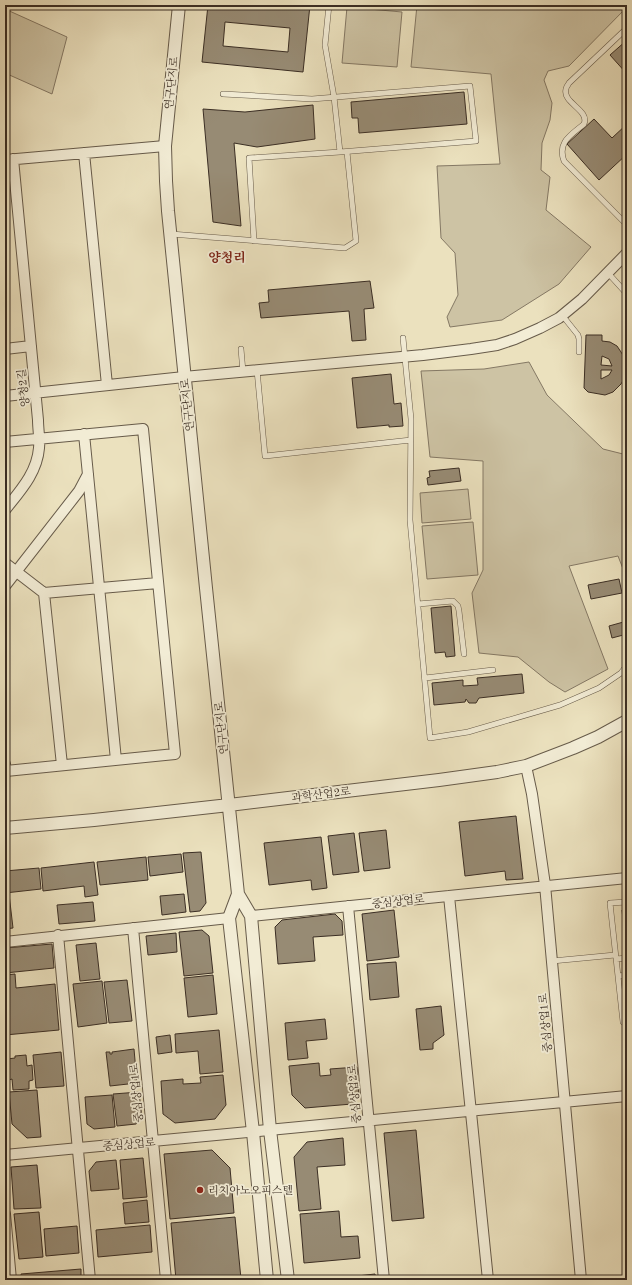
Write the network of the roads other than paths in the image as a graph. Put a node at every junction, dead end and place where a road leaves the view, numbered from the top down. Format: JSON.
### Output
{"nodes":[{"id":1,"x":179,"y":5,"type":"edge"},
{"id":2,"x":329,"y":5,"type":"edge"},
{"id":3,"x":627,"y":28,"type":"edge"},
{"id":4,"x":223,"y":94,"type":"dead end"},
{"id":5,"x":334,"y":98,"type":"junction"},
{"id":6,"x":165,"y":146,"type":"junction"},
{"id":7,"x":340,"y":152,"type":"junction"},
{"id":8,"x":347,"y":152,"type":"junction"},
{"id":9,"x":84,"y":153,"type":"junction"},
{"id":10,"x":9,"y":160,"type":"edge"},
{"id":11,"x":627,"y":225,"type":"edge"},
{"id":12,"x":171,"y":234,"type":"junction"},
{"id":13,"x":254,"y":241,"type":"junction"},
{"id":14,"x":627,"y":253,"type":"edge"},
{"id":15,"x":608,"y":273,"type":"junction"},
{"id":16,"x":627,"y":294,"type":"edge"},
{"id":17,"x":562,"y":315,"type":"junction"},
{"id":18,"x":403,"y":338,"type":"dead end"},
{"id":19,"x":31,"y":346,"type":"junction"},
{"id":20,"x":241,"y":348,"type":"dead end"},
{"id":21,"x":5,"y":349,"type":"edge"},
{"id":22,"x":579,"y":352,"type":"dead end"},
{"id":23,"x":404,"y":356,"type":"junction"},
{"id":24,"x":257,"y":370,"type":"junction"},
{"id":25,"x":243,"y":372,"type":"junction"},
{"id":26,"x":184,"y":377,"type":"junction"},
{"id":27,"x":107,"y":385,"type":"junction"},
{"id":28,"x":35,"y":393,"type":"junction"},
{"id":29,"x":5,"y":396,"type":"edge"},
{"id":30,"x":84,"y":434,"type":"junction"},
{"id":31,"x":39,"y":439,"type":"junction"},
{"id":32,"x":411,"y":440,"type":"junction"},
{"id":33,"x":5,"y":442,"type":"edge"},
{"id":34,"x":88,"y":473,"type":"junction"},
{"id":35,"x":5,"y":510,"type":"edge"},
{"id":36,"x":5,"y":563,"type":"edge"},
{"id":37,"x":16,"y":572,"type":"junction"},
{"id":38,"x":158,"y":583,"type":"junction"},
{"id":39,"x":5,"y":586,"type":"edge"},
{"id":40,"x":99,"y":588,"type":"junction"},
{"id":41,"x":44,"y":593,"type":"junction"},
{"id":42,"x":418,"y":604,"type":"junction"},
{"id":43,"x":464,"y":654,"type":"dead end"},
{"id":44,"x":627,"y":665,"type":"edge"},
{"id":45,"x":492,"y":670,"type":"dead end"},
{"id":46,"x":425,"y":678,"type":"junction"},
{"id":47,"x":627,"y":720,"type":"edge"},
{"id":48,"x":116,"y":760,"type":"junction"},
{"id":49,"x":5,"y":764,"type":"edge"},
{"id":50,"x":62,"y":765,"type":"junction"},
{"id":51,"x":526,"y":766,"type":"junction"},
{"id":52,"x":229,"y":805,"type":"junction"},
{"id":53,"x":5,"y":828,"type":"edge"},
{"id":54,"x":627,"y":878,"type":"edge"},
{"id":55,"x":545,"y":886,"type":"junction"},
{"id":56,"x":238,"y":894,"type":"junction"},
{"id":57,"x":449,"y":896,"type":"junction"},
{"id":58,"x":627,"y":902,"type":"edge"},
{"id":59,"x":348,"y":906,"type":"junction"},
{"id":60,"x":251,"y":916,"type":"junction"},
{"id":61,"x":229,"y":918,"type":"junction"},
{"id":62,"x":133,"y":928,"type":"junction"},
{"id":63,"x":58,"y":936,"type":"junction"},
{"id":64,"x":5,"y":942,"type":"edge"},
{"id":65,"x":615,"y":957,"type":"junction"},
{"id":66,"x":627,"y":958,"type":"edge"},
{"id":67,"x":552,"y":961,"type":"junction"},
{"id":68,"x":627,"y":975,"type":"edge"},
{"id":69,"x":618,"y":976,"type":"junction"},
{"id":70,"x":627,"y":1021,"type":"edge"},
{"id":71,"x":627,"y":1096,"type":"edge"},
{"id":72,"x":564,"y":1102,"type":"junction"},
{"id":73,"x":471,"y":1111,"type":"junction"},
{"id":74,"x":368,"y":1121,"type":"junction"},
{"id":75,"x":270,"y":1130,"type":"junction"},
{"id":76,"x":253,"y":1132,"type":"junction"},
{"id":77,"x":153,"y":1141,"type":"junction"},
{"id":78,"x":78,"y":1148,"type":"junction"},
{"id":79,"x":5,"y":1155,"type":"edge"},
{"id":80,"x":5,"y":1214,"type":"edge"},
{"id":81,"x":11,"y":1280,"type":"edge"},
{"id":82,"x":90,"y":1280,"type":"edge"},
{"id":83,"x":166,"y":1280,"type":"edge"},
{"id":84,"x":267,"y":1280,"type":"edge"},
{"id":85,"x":288,"y":1280,"type":"edge"},
{"id":86,"x":384,"y":1280,"type":"edge"},
{"id":87,"x":488,"y":1280,"type":"edge"},
{"id":88,"x":581,"y":1280,"type":"edge"}],
"edges":[{"from":1,"to":6,"type":"street","name":"연구단지로"},
{"from":2,"to":5,"type":"lane"},
{"from":3,"to":11,"type":"lane"},
{"from":4,"to":5,"type":"lane"},
{"from":5,"to":7,"type":"lane"},
{"from":5,"to":8,"type":"lane"},
{"from":6,"to":9,"type":"street"},
{"from":6,"to":12,"type":"street","name":"연구단지로"},
{"from":7,"to":8,"type":"lane"},
{"from":7,"to":13,"type":"lane"},
{"from":8,"to":13,"type":"lane"},
{"from":9,"to":10,"type":"street"},
{"from":9,"to":27,"type":"street"},
{"from":10,"to":19,"type":"street","name":"양청2길"},
{"from":12,"to":13,"type":"lane"},
{"from":12,"to":26,"type":"street","name":"연구단지로"},
{"from":14,"to":15,"type":"street"},
{"from":15,"to":16,"type":"lane"},
{"from":15,"to":17,"type":"street"},
{"from":17,"to":22,"type":"lane"},
{"from":17,"to":23,"type":"street"},
{"from":18,"to":23,"type":"lane"},
{"from":19,"to":21,"type":"street"},
{"from":19,"to":28,"type":"street","name":"양청2길"},
{"from":20,"to":25,"type":"lane"},
{"from":23,"to":24,"type":"street"},
{"from":23,"to":32,"type":"lane"},
{"from":24,"to":25,"type":"street"},
{"from":24,"to":32,"type":"lane"},
{"from":25,"to":26,"type":"street"},
{"from":26,"to":27,"type":"street"},
{"from":26,"to":52,"type":"street","name":"연구단지로"},
{"from":27,"to":28,"type":"street"},
{"from":28,"to":29,"type":"street"},
{"from":28,"to":31,"type":"street","name":"양청2길"},
{"from":30,"to":31,"type":"street"},
{"from":30,"to":34,"type":"street"},
{"from":30,"to":38,"type":"street"},
{"from":31,"to":33,"type":"street"},
{"from":31,"to":35,"type":"street","name":"양청2길"},
{"from":32,"to":42,"type":"lane"},
{"from":34,"to":37,"type":"street"},
{"from":34,"to":40,"type":"street"},
{"from":36,"to":37,"type":"street"},
{"from":37,"to":39,"type":"street"},
{"from":37,"to":41,"type":"street"},
{"from":38,"to":40,"type":"street"},
{"from":38,"to":48,"type":"street"},
{"from":40,"to":41,"type":"street"},
{"from":40,"to":48,"type":"street"},
{"from":41,"to":50,"type":"street"},
{"from":42,"to":43,"type":"lane"},
{"from":42,"to":46,"type":"lane"},
{"from":44,"to":46,"type":"lane"},
{"from":45,"to":46,"type":"lane"},
{"from":47,"to":51,"type":"street","name":"과학산업2로"},
{"from":48,"to":50,"type":"street"},
{"from":49,"to":50,"type":"street"},
{"from":51,"to":52,"type":"street","name":"과학산업2로"},
{"from":51,"to":55,"type":"street","name":"중심상업1로"},
{"from":52,"to":53,"type":"street","name":"과학산업2로"},
{"from":52,"to":56,"type":"street"},
{"from":54,"to":55,"type":"street","name":"중심상업로"},
{"from":55,"to":57,"type":"street","name":"중심상업로"},
{"from":55,"to":67,"type":"street","name":"중심상업1로"},
{"from":56,"to":60,"type":"street"},
{"from":56,"to":61,"type":"street"},
{"from":57,"to":59,"type":"street","name":"중심상업로"},
{"from":57,"to":73,"type":"street"},
{"from":58,"to":65,"type":"lane"},
{"from":59,"to":60,"type":"street","name":"중심상업로"},
{"from":59,"to":74,"type":"street","name":"중심상업2로"},
{"from":60,"to":75,"type":"street"},
{"from":61,"to":62,"type":"street"},
{"from":61,"to":76,"type":"street"},
{"from":62,"to":63,"type":"street"},
{"from":62,"to":77,"type":"street","name":"중심상업1로"},
{"from":63,"to":64,"type":"street"},
{"from":63,"to":78,"type":"street"},
{"from":65,"to":66,"type":"lane"},
{"from":65,"to":67,"type":"lane"},
{"from":65,"to":69,"type":"lane"},
{"from":67,"to":72,"type":"street","name":"중심상업1로"},
{"from":68,"to":69,"type":"lane"},
{"from":69,"to":70,"type":"lane"},
{"from":71,"to":72,"type":"street","name":"중심상업로"},
{"from":72,"to":73,"type":"street","name":"중심상업로"},
{"from":72,"to":88,"type":"street","name":"중심상업1로"},
{"from":73,"to":74,"type":"street","name":"중심상업로"},
{"from":73,"to":87,"type":"street"},
{"from":74,"to":75,"type":"street","name":"중심상업로"},
{"from":74,"to":86,"type":"street","name":"중심상업2로"},
{"from":75,"to":76,"type":"street","name":"중심상업로"},
{"from":75,"to":85,"type":"street"},
{"from":76,"to":77,"type":"street","name":"중심상업로"},
{"from":76,"to":84,"type":"street"},
{"from":77,"to":78,"type":"street","name":"중심상업로"},
{"from":77,"to":83,"type":"street","name":"중심상업1로"},
{"from":78,"to":79,"type":"street","name":"중심상업로"},
{"from":78,"to":82,"type":"street"},
{"from":80,"to":81,"type":"street"}]}
